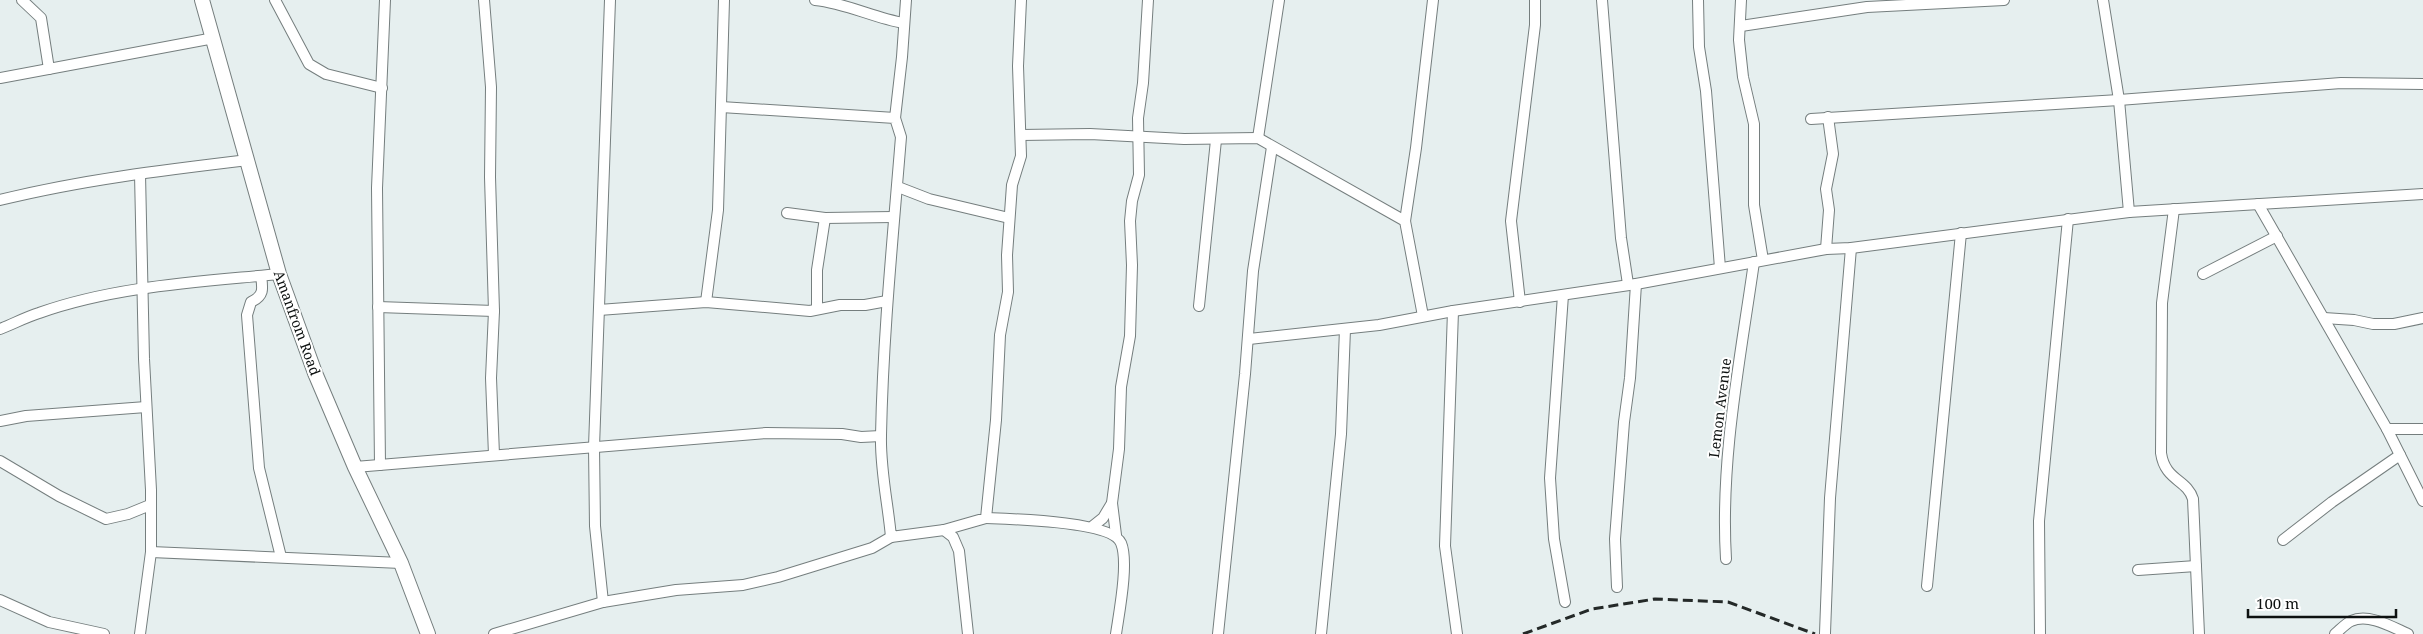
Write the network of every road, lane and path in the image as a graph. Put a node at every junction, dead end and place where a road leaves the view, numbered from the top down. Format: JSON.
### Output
{"nodes":[{"id":1,"x":22,"y":0,"type":"edge"},
{"id":2,"x":202,"y":0,"type":"edge"},
{"id":3,"x":275,"y":0,"type":"edge"},
{"id":4,"x":385,"y":0,"type":"edge"},
{"id":5,"x":484,"y":0,"type":"edge"},
{"id":6,"x":610,"y":0,"type":"edge"},
{"id":7,"x":724,"y":0,"type":"edge"},
{"id":8,"x":815,"y":0,"type":"edge"},
{"id":9,"x":906,"y":0,"type":"edge"},
{"id":10,"x":1021,"y":0,"type":"edge"},
{"id":11,"x":1148,"y":0,"type":"edge"},
{"id":12,"x":1279,"y":0,"type":"edge"},
{"id":13,"x":1433,"y":0,"type":"edge"},
{"id":14,"x":1535,"y":0,"type":"edge"},
{"id":15,"x":1602,"y":0,"type":"edge"},
{"id":16,"x":1698,"y":0,"type":"edge"},
{"id":17,"x":1741,"y":0,"type":"edge"},
{"id":18,"x":2004,"y":0,"type":"edge"},
{"id":19,"x":2103,"y":0,"type":"edge"},
{"id":20,"x":904,"y":23,"type":"junction"},
{"id":21,"x":1741,"y":26,"type":"junction"},
{"id":22,"x":214,"y":38,"type":"junction"},
{"id":23,"x":49,"y":69,"type":"junction"},
{"id":24,"x":0,"y":78,"type":"edge"},
{"id":25,"x":2423,"y":84,"type":"edge"},
{"id":26,"x":382,"y":88,"type":"junction"},
{"id":27,"x":2119,"y":100,"type":"junction"},
{"id":28,"x":721,"y":107,"type":"junction"},
{"id":29,"x":1828,"y":117,"type":"junction"},
{"id":30,"x":895,"y":118,"type":"junction"},
{"id":31,"x":1811,"y":119,"type":"dead end"},
{"id":32,"x":1020,"y":135,"type":"junction"},
{"id":33,"x":1138,"y":138,"type":"junction"},
{"id":34,"x":1258,"y":138,"type":"junction"},
{"id":35,"x":1216,"y":140,"type":"junction"},
{"id":36,"x":1272,"y":147,"type":"junction"},
{"id":37,"x":248,"y":160,"type":"junction"},
{"id":38,"x":140,"y":174,"type":"junction"},
{"id":39,"x":898,"y":187,"type":"junction"},
{"id":40,"x":2423,"y":194,"type":"edge"},
{"id":41,"x":0,"y":200,"type":"edge"},
{"id":42,"x":2258,"y":204,"type":"junction"},
{"id":43,"x":2174,"y":209,"type":"junction"},
{"id":44,"x":2129,"y":212,"type":"junction"},
{"id":45,"x":788,"y":213,"type":"dead end"},
{"id":46,"x":893,"y":217,"type":"junction"},
{"id":47,"x":825,"y":218,"type":"junction"},
{"id":48,"x":1009,"y":218,"type":"junction"},
{"id":49,"x":2068,"y":219,"type":"junction"},
{"id":50,"x":1405,"y":221,"type":"junction"},
{"id":51,"x":1961,"y":233,"type":"junction"},
{"id":52,"x":2277,"y":236,"type":"junction"},
{"id":53,"x":1851,"y":248,"type":"junction"},
{"id":54,"x":1826,"y":250,"type":"junction"},
{"id":55,"x":1759,"y":261,"type":"junction"},
{"id":56,"x":1720,"y":268,"type":"junction"},
{"id":57,"x":279,"y":274,"type":"junction"},
{"id":58,"x":2204,"y":274,"type":"dead end"},
{"id":59,"x":261,"y":276,"type":"junction"},
{"id":60,"x":1632,"y":284,"type":"junction"},
{"id":61,"x":142,"y":289,"type":"junction"},
{"id":62,"x":1563,"y":295,"type":"junction"},
{"id":63,"x":887,"y":301,"type":"junction"},
{"id":64,"x":706,"y":302,"type":"junction"},
{"id":65,"x":1520,"y":302,"type":"junction"},
{"id":66,"x":1199,"y":306,"type":"dead end"},
{"id":67,"x":378,"y":307,"type":"junction"},
{"id":68,"x":817,"y":309,"type":"junction"},
{"id":69,"x":599,"y":310,"type":"junction"},
{"id":70,"x":1454,"y":311,"type":"junction"},
{"id":71,"x":494,"y":312,"type":"junction"},
{"id":72,"x":1423,"y":316,"type":"junction"},
{"id":73,"x":2324,"y":318,"type":"junction"},
{"id":74,"x":2423,"y":318,"type":"edge"},
{"id":75,"x":0,"y":329,"type":"edge"},
{"id":76,"x":1345,"y":329,"type":"junction"},
{"id":77,"x":1249,"y":339,"type":"junction"},
{"id":78,"x":146,"y":407,"type":"junction"},
{"id":79,"x":0,"y":421,"type":"edge"},
{"id":80,"x":2386,"y":429,"type":"junction"},
{"id":81,"x":2423,"y":429,"type":"edge"},
{"id":82,"x":880,"y":436,"type":"junction"},
{"id":83,"x":594,"y":447,"type":"junction"},
{"id":84,"x":2400,"y":455,"type":"junction"},
{"id":85,"x":494,"y":456,"type":"junction"},
{"id":86,"x":0,"y":461,"type":"edge"},
{"id":87,"x":380,"y":465,"type":"junction"},
{"id":88,"x":355,"y":467,"type":"junction"},
{"id":89,"x":2423,"y":501,"type":"edge"},
{"id":90,"x":1112,"y":503,"type":"junction"},
{"id":91,"x":150,"y":505,"type":"junction"},
{"id":92,"x":986,"y":518,"type":"junction"},
{"id":93,"x":956,"y":526,"type":"junction"},
{"id":94,"x":1093,"y":526,"type":"junction"},
{"id":95,"x":944,"y":530,"type":"junction"},
{"id":96,"x":1116,"y":535,"type":"junction"},
{"id":97,"x":891,"y":537,"type":"junction"},
{"id":98,"x":953,"y":537,"type":"junction"},
{"id":99,"x":2283,"y":540,"type":"dead end"},
{"id":100,"x":151,"y":552,"type":"junction"},
{"id":101,"x":281,"y":557,"type":"junction"},
{"id":102,"x":1726,"y":559,"type":"dead end"},
{"id":103,"x":401,"y":563,"type":"junction"},
{"id":104,"x":2196,"y":566,"type":"junction"},
{"id":105,"x":2138,"y":570,"type":"dead end"},
{"id":106,"x":1927,"y":586,"type":"dead end"},
{"id":107,"x":1617,"y":587,"type":"dead end"},
{"id":108,"x":0,"y":600,"type":"edge"},
{"id":109,"x":604,"y":602,"type":"junction"},
{"id":110,"x":1565,"y":602,"type":"dead end"},
{"id":111,"x":1824,"y":633,"type":"dead end"},
{"id":112,"x":104,"y":634,"type":"edge"},
{"id":113,"x":140,"y":634,"type":"edge"},
{"id":114,"x":428,"y":634,"type":"edge"},
{"id":115,"x":494,"y":634,"type":"edge"},
{"id":116,"x":968,"y":634,"type":"edge"},
{"id":117,"x":1116,"y":634,"type":"edge"},
{"id":118,"x":1218,"y":634,"type":"edge"},
{"id":119,"x":1321,"y":634,"type":"edge"},
{"id":120,"x":1457,"y":634,"type":"edge"},
{"id":121,"x":2040,"y":634,"type":"edge"},
{"id":122,"x":2199,"y":634,"type":"edge"},
{"id":123,"x":2335,"y":634,"type":"edge"},
{"id":124,"x":2408,"y":634,"type":"edge"}],
"edges":[{"from":1,"to":23,"type":"street"},
{"from":2,"to":22,"type":"street","name":"Amanfrom Road"},
{"from":3,"to":26,"type":"street"},
{"from":4,"to":26,"type":"street"},
{"from":5,"to":71,"type":"street"},
{"from":6,"to":69,"type":"street"},
{"from":7,"to":28,"type":"street"},
{"from":8,"to":20,"type":"street"},
{"from":9,"to":20,"type":"street"},
{"from":10,"to":32,"type":"street"},
{"from":11,"to":33,"type":"street"},
{"from":12,"to":34,"type":"street"},
{"from":13,"to":50,"type":"street"},
{"from":14,"to":65,"type":"street"},
{"from":15,"to":60,"type":"street"},
{"from":16,"to":56,"type":"street"},
{"from":17,"to":21,"type":"street","name":"Lemon Avenue"},
{"from":18,"to":21,"type":"street"},
{"from":19,"to":27,"type":"street"},
{"from":20,"to":30,"type":"street"},
{"from":21,"to":55,"type":"street","name":"Lemon Avenue"},
{"from":22,"to":23,"type":"street"},
{"from":22,"to":37,"type":"street","name":"Amanfrom Road"},
{"from":23,"to":24,"type":"street"},
{"from":25,"to":27,"type":"street"},
{"from":26,"to":67,"type":"street"},
{"from":27,"to":29,"type":"street"},
{"from":27,"to":44,"type":"street"},
{"from":28,"to":30,"type":"street"},
{"from":28,"to":64,"type":"street"},
{"from":29,"to":31,"type":"street"},
{"from":29,"to":54,"type":"street"},
{"from":30,"to":39,"type":"street"},
{"from":32,"to":33,"type":"street"},
{"from":32,"to":48,"type":"street"},
{"from":33,"to":35,"type":"street"},
{"from":33,"to":90,"type":"street"},
{"from":34,"to":35,"type":"street"},
{"from":34,"to":36,"type":"street"},
{"from":35,"to":66,"type":"street"},
{"from":36,"to":50,"type":"street"},
{"from":36,"to":77,"type":"street"},
{"from":37,"to":38,"type":"street"},
{"from":37,"to":57,"type":"street","name":"Amanfrom Road"},
{"from":38,"to":41,"type":"street"},
{"from":38,"to":61,"type":"street"},
{"from":39,"to":46,"type":"street"},
{"from":39,"to":48,"type":"street"},
{"from":40,"to":42,"type":"street"},
{"from":42,"to":43,"type":"street"},
{"from":42,"to":52,"type":"street"},
{"from":43,"to":44,"type":"street"},
{"from":43,"to":104,"type":"street"},
{"from":44,"to":49,"type":"street"},
{"from":45,"to":47,"type":"street"},
{"from":46,"to":47,"type":"street"},
{"from":46,"to":63,"type":"street"},
{"from":47,"to":68,"type":"street"},
{"from":48,"to":92,"type":"street"},
{"from":49,"to":51,"type":"street"},
{"from":49,"to":121,"type":"street"},
{"from":50,"to":72,"type":"street"},
{"from":51,"to":53,"type":"street"},
{"from":51,"to":106,"type":"street"},
{"from":52,"to":58,"type":"street"},
{"from":52,"to":73,"type":"street"},
{"from":53,"to":54,"type":"street"},
{"from":53,"to":111,"type":"street"},
{"from":54,"to":55,"type":"street"},
{"from":55,"to":56,"type":"street"},
{"from":55,"to":102,"type":"street","name":"Lemon Avenue"},
{"from":56,"to":60,"type":"street"},
{"from":57,"to":59,"type":"street"},
{"from":57,"to":88,"type":"street","name":"Amanfrom Road"},
{"from":59,"to":61,"type":"street"},
{"from":59,"to":101,"type":"street"},
{"from":60,"to":62,"type":"street"},
{"from":60,"to":107,"type":"street"},
{"from":61,"to":75,"type":"street"},
{"from":61,"to":78,"type":"street"},
{"from":62,"to":65,"type":"street"},
{"from":62,"to":110,"type":"street"},
{"from":63,"to":68,"type":"street"},
{"from":63,"to":82,"type":"street"},
{"from":64,"to":68,"type":"street"},
{"from":64,"to":69,"type":"street"},
{"from":65,"to":70,"type":"street"},
{"from":67,"to":71,"type":"street"},
{"from":67,"to":87,"type":"street"},
{"from":69,"to":83,"type":"street"},
{"from":70,"to":72,"type":"street"},
{"from":70,"to":120,"type":"street"},
{"from":71,"to":85,"type":"street"},
{"from":72,"to":76,"type":"street"},
{"from":73,"to":74,"type":"street"},
{"from":73,"to":80,"type":"street"},
{"from":76,"to":77,"type":"street"},
{"from":76,"to":119,"type":"street"},
{"from":77,"to":118,"type":"street"},
{"from":78,"to":79,"type":"street"},
{"from":78,"to":91,"type":"street"},
{"from":80,"to":81,"type":"street"},
{"from":80,"to":84,"type":"street"},
{"from":82,"to":83,"type":"street"},
{"from":82,"to":97,"type":"street"},
{"from":83,"to":85,"type":"street"},
{"from":83,"to":109,"type":"street"},
{"from":84,"to":89,"type":"street"},
{"from":84,"to":99,"type":"street"},
{"from":85,"to":87,"type":"street"},
{"from":86,"to":91,"type":"street"},
{"from":87,"to":88,"type":"street"},
{"from":88,"to":103,"type":"street","name":"Amanfrom Road"},
{"from":90,"to":94,"type":"street"},
{"from":90,"to":96,"type":"street"},
{"from":91,"to":100,"type":"street"},
{"from":92,"to":93,"type":"street"},
{"from":92,"to":94,"type":"street"},
{"from":93,"to":95,"type":"street"},
{"from":93,"to":98,"type":"street"},
{"from":94,"to":96,"type":"street"},
{"from":95,"to":97,"type":"street"},
{"from":95,"to":98,"type":"street"},
{"from":96,"to":117,"type":"street"},
{"from":97,"to":109,"type":"street"},
{"from":98,"to":116,"type":"street"},
{"from":100,"to":101,"type":"street"},
{"from":100,"to":113,"type":"street"},
{"from":101,"to":103,"type":"street"},
{"from":103,"to":114,"type":"street","name":"Amanfrom Road"},
{"from":104,"to":105,"type":"street"},
{"from":104,"to":122,"type":"street"},
{"from":108,"to":112,"type":"street"},
{"from":109,"to":115,"type":"street"},
{"from":123,"to":124,"type":"street"}]}
